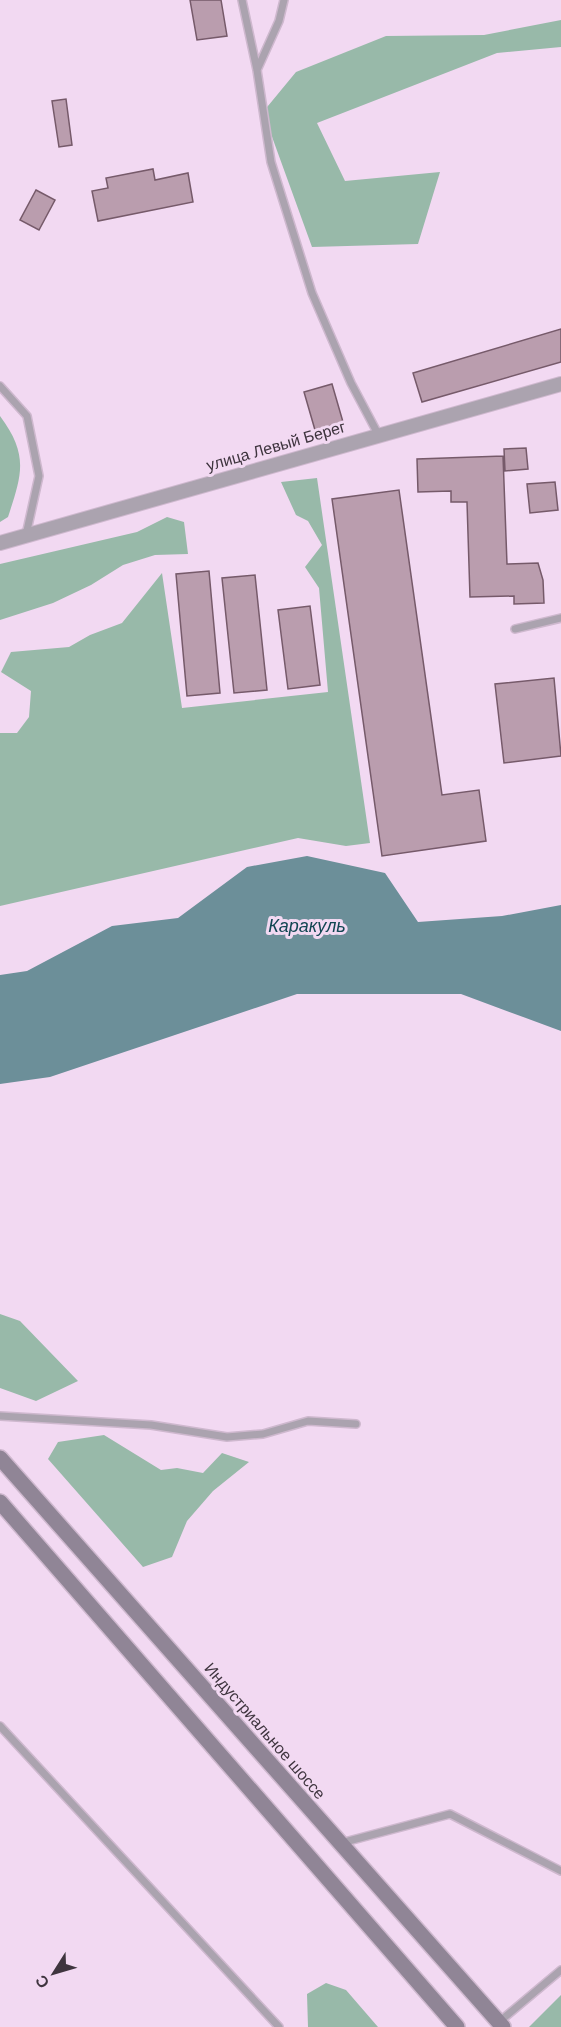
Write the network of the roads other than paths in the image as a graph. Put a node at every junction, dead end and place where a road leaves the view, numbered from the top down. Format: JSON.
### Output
{"nodes":[{"id":1,"x":242,"y":0,"type":"edge"},
{"id":2,"x":284,"y":0,"type":"edge"},
{"id":3,"x":257,"y":70,"type":"junction"},
{"id":4,"x":561,"y":384,"type":"edge"},
{"id":5,"x":0,"y":386,"type":"edge"},
{"id":6,"x":378,"y":434,"type":"junction"},
{"id":7,"x":27,"y":535,"type":"junction"},
{"id":8,"x":0,"y":543,"type":"edge"},
{"id":9,"x":561,"y":618,"type":"edge"},
{"id":10,"x":515,"y":629,"type":"dead end"},
{"id":11,"x":0,"y":1416,"type":"edge"},
{"id":12,"x":356,"y":1424,"type":"dead end"},
{"id":13,"x":0,"y":1458,"type":"edge"},
{"id":14,"x":0,"y":1502,"type":"edge"},
{"id":15,"x":0,"y":1726,"type":"edge"},
{"id":16,"x":340,"y":1843,"type":"junction"},
{"id":17,"x":561,"y":1871,"type":"edge"},
{"id":18,"x":561,"y":1970,"type":"edge"},
{"id":19,"x":501,"y":2025,"type":"edge"},
{"id":20,"x":279,"y":2027,"type":"edge"},
{"id":21,"x":457,"y":2027,"type":"edge"}],
"edges":[{"from":1,"to":3,"type":"lane"},
{"from":2,"to":3,"type":"lane"},
{"from":3,"to":6,"type":"lane"},
{"from":4,"to":6,"type":"street","name":"улица Левый Берег"},
{"from":5,"to":7,"type":"lane"},
{"from":6,"to":7,"type":"street","name":"улица Левый Берег"},
{"from":7,"to":8,"type":"street","name":"улица Левый Берег"},
{"from":9,"to":10,"type":"lane"},
{"from":11,"to":12,"type":"lane"},
{"from":13,"to":16,"type":"main road","name":"Индустриальное шоссе"},
{"from":14,"to":21,"type":"main road"},
{"from":15,"to":20,"type":"lane"},
{"from":16,"to":17,"type":"lane"},
{"from":16,"to":19,"type":"main road","name":"Индустриальное шоссе"},
{"from":18,"to":19,"type":"lane"}]}
